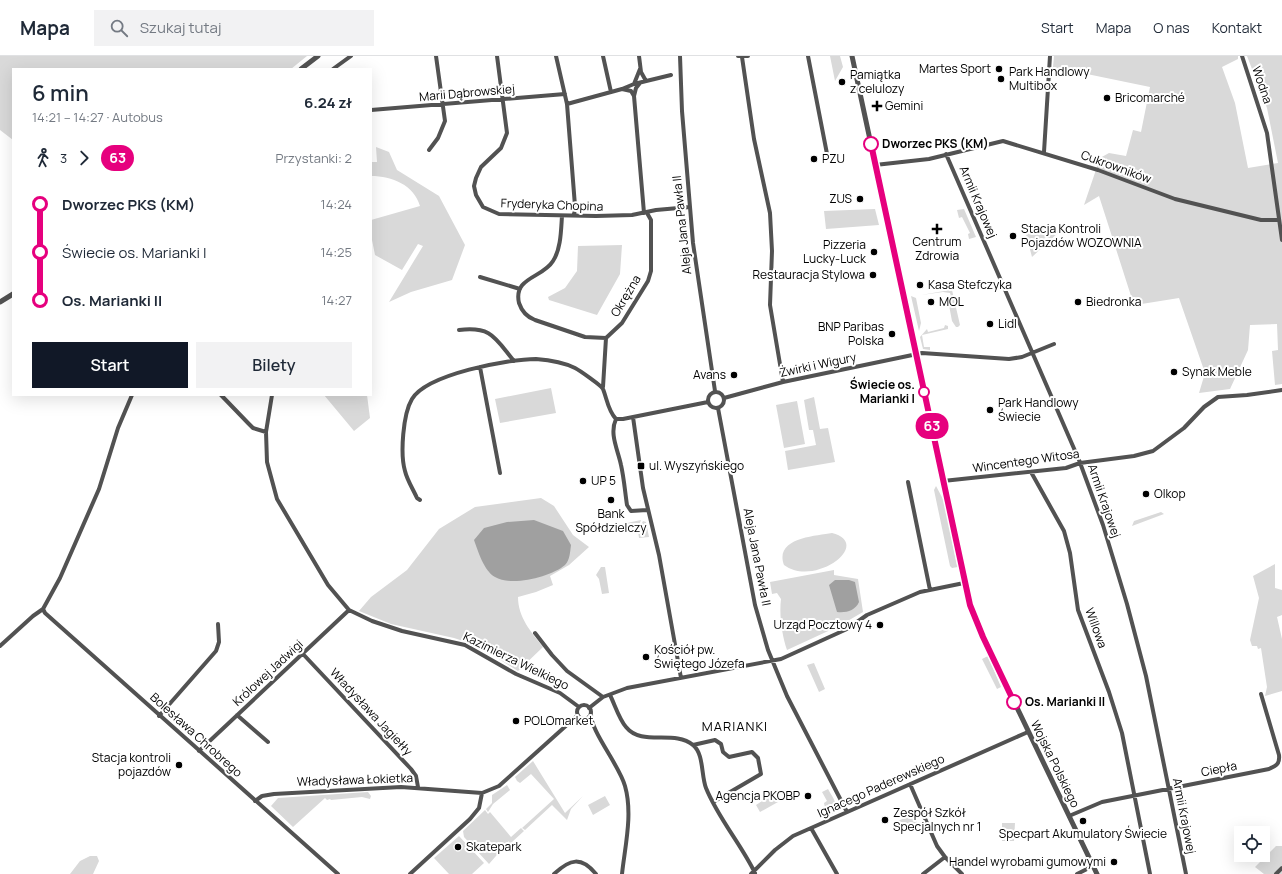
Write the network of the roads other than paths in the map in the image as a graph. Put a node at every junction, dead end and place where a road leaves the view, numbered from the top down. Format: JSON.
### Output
{"nodes":[{"id":1,"x":318,"y":56,"type":"edge"},
{"id":2,"x":352,"y":56,"type":"edge"},
{"id":3,"x":436,"y":56,"type":"edge"},
{"id":4,"x":497,"y":56,"type":"edge"},
{"id":5,"x":556,"y":56,"type":"edge"},
{"id":6,"x":603,"y":56,"type":"edge"},
{"id":7,"x":639,"y":56,"type":"edge"},
{"id":8,"x":680,"y":56,"type":"edge"},
{"id":9,"x":748,"y":56,"type":"edge"},
{"id":10,"x":808,"y":56,"type":"edge"},
{"id":11,"x":852,"y":56,"type":"edge"},
{"id":12,"x":1050,"y":56,"type":"edge"},
{"id":13,"x":1242,"y":56,"type":"edge"},
{"id":14,"x":740,"y":57,"type":"edge"},
{"id":15,"x":307,"y":67,"type":"edge"},
{"id":16,"x":640,"y":67,"type":"junction"},
{"id":17,"x":334,"y":68,"type":"edge"},
{"id":18,"x":671,"y":75,"type":"dead end"},
{"id":19,"x":646,"y":81,"type":"junction"},
{"id":20,"x":640,"y":83,"type":"junction"},
{"id":21,"x":634,"y":84,"type":"junction"},
{"id":22,"x":622,"y":89,"type":"junction"},
{"id":23,"x":611,"y":92,"type":"junction"},
{"id":24,"x":565,"y":94,"type":"junction"},
{"id":25,"x":634,"y":96,"type":"junction"},
{"id":26,"x":503,"y":100,"type":"junction"},
{"id":27,"x":567,"y":104,"type":"junction"},
{"id":28,"x":443,"y":105,"type":"junction"},
{"id":29,"x":372,"y":110,"type":"edge"},
{"id":30,"x":429,"y":150,"type":"dead end"},
{"id":31,"x":1044,"y":152,"type":"junction"},
{"id":32,"x":946,"y":154,"type":"junction"},
{"id":33,"x":828,"y":159,"type":"dead end"},
{"id":34,"x":875,"y":165,"type":"junction"},
{"id":35,"x":690,"y":207,"type":"junction"},
{"id":36,"x":646,"y":213,"type":"junction"},
{"id":37,"x":562,"y":216,"type":"junction"},
{"id":38,"x":574,"y":216,"type":"junction"},
{"id":39,"x":1279,"y":220,"type":"junction"},
{"id":40,"x":1282,"y":240,"type":"edge"},
{"id":41,"x":480,"y":277,"type":"dead end"},
{"id":42,"x":520,"y":289,"type":"junction"},
{"id":43,"x":12,"y":295,"type":"edge"},
{"id":44,"x":0,"y":302,"type":"edge"},
{"id":45,"x":459,"y":330,"type":"dead end"},
{"id":46,"x":606,"y":338,"type":"junction"},
{"id":47,"x":1054,"y":344,"type":"dead end"},
{"id":48,"x":1031,"y":353,"type":"junction"},
{"id":49,"x":916,"y":354,"type":"junction"},
{"id":50,"x":514,"y":361,"type":"junction"},
{"id":51,"x":480,"y":367,"type":"junction"},
{"id":52,"x":783,"y":382,"type":"junction"},
{"id":53,"x":603,"y":387,"type":"junction"},
{"id":54,"x":1282,"y":390,"type":"edge"},
{"id":55,"x":715,"y":391,"type":"junction"},
{"id":56,"x":132,"y":396,"type":"edge"},
{"id":57,"x":222,"y":396,"type":"edge"},
{"id":58,"x":272,"y":396,"type":"edge"},
{"id":59,"x":724,"y":398,"type":"junction"},
{"id":60,"x":708,"y":402,"type":"junction"},
{"id":61,"x":718,"y":408,"type":"junction"},
{"id":62,"x":633,"y":417,"type":"junction"},
{"id":63,"x":616,"y":419,"type":"junction"},
{"id":64,"x":266,"y":432,"type":"junction"},
{"id":65,"x":1080,"y":463,"type":"junction"},
{"id":66,"x":1031,"y":472,"type":"junction"},
{"id":67,"x":500,"y":473,"type":"dead end"},
{"id":68,"x":908,"y":482,"type":"dead end"},
{"id":69,"x":943,"y":482,"type":"junction"},
{"id":70,"x":420,"y":500,"type":"dead end"},
{"id":71,"x":647,"y":510,"type":"junction"},
{"id":72,"x":964,"y":583,"type":"junction"},
{"id":73,"x":930,"y":590,"type":"junction"},
{"id":74,"x":43,"y":609,"type":"junction"},
{"id":75,"x":349,"y":610,"type":"junction"},
{"id":76,"x":218,"y":624,"type":"dead end"},
{"id":77,"x":535,"y":633,"type":"dead end"},
{"id":78,"x":0,"y":646,"type":"edge"},
{"id":79,"x":303,"y":654,"type":"junction"},
{"id":80,"x":772,"y":661,"type":"junction"},
{"id":81,"x":681,"y":678,"type":"junction"},
{"id":82,"x":1260,"y":694,"type":"dead end"},
{"id":83,"x":610,"y":695,"type":"junction"},
{"id":84,"x":603,"y":698,"type":"junction"},
{"id":85,"x":579,"y":707,"type":"junction"},
{"id":86,"x":590,"y":710,"type":"junction"},
{"id":87,"x":238,"y":715,"type":"junction"},
{"id":88,"x":159,"y":716,"type":"junction"},
{"id":89,"x":578,"y":716,"type":"junction"},
{"id":90,"x":586,"y":718,"type":"junction"},
{"id":91,"x":596,"y":731,"type":"junction"},
{"id":92,"x":1028,"y":732,"type":"junction"},
{"id":93,"x":268,"y":742,"type":"dead end"},
{"id":94,"x":693,"y":745,"type":"junction"},
{"id":95,"x":199,"y":751,"type":"junction"},
{"id":96,"x":910,"y":784,"type":"junction"},
{"id":97,"x":418,"y":787,"type":"junction"},
{"id":98,"x":1169,"y":789,"type":"junction"},
{"id":99,"x":482,"y":793,"type":"junction"},
{"id":100,"x":1134,"y":795,"type":"junction"},
{"id":101,"x":255,"y":801,"type":"junction"},
{"id":102,"x":713,"y":802,"type":"junction"},
{"id":103,"x":847,"y":812,"type":"junction"},
{"id":104,"x":1069,"y":816,"type":"junction"},
{"id":105,"x":811,"y":828,"type":"junction"},
{"id":106,"x":944,"y":857,"type":"junction"},
{"id":107,"x":1093,"y":866,"type":"junction"},
{"id":108,"x":1282,"y":868,"type":"edge"},
{"id":109,"x":754,"y":873,"type":"edge"},
{"id":110,"x":338,"y":874,"type":"edge"},
{"id":111,"x":410,"y":874,"type":"edge"},
{"id":112,"x":554,"y":874,"type":"edge"},
{"id":113,"x":596,"y":874,"type":"edge"},
{"id":114,"x":622,"y":874,"type":"edge"},
{"id":115,"x":837,"y":874,"type":"edge"},
{"id":116,"x":923,"y":874,"type":"edge"},
{"id":117,"x":962,"y":874,"type":"edge"},
{"id":118,"x":1077,"y":874,"type":"edge"},
{"id":119,"x":1097,"y":874,"type":"edge"},
{"id":120,"x":1150,"y":874,"type":"edge"},
{"id":121,"x":1186,"y":874,"type":"edge"},
{"id":122,"x":1276,"y":874,"type":"edge"}],
"edges":[{"from":1,"to":15,"type":"street"},
{"from":2,"to":17,"type":"street"},
{"from":3,"to":28,"type":"street"},
{"from":4,"to":26,"type":"street","name":"Fryderyka Chopina"},
{"from":5,"to":24,"type":"street"},
{"from":6,"to":23,"type":"street"},
{"from":7,"to":16,"type":"street"},
{"from":8,"to":35,"type":"street","name":"Aleja Jana Pawła II"},
{"from":9,"to":14,"type":"street"},
{"from":10,"to":33,"type":"street"},
{"from":11,"to":34,"type":"street","name":"Wojska Polskiego"},
{"from":12,"to":31,"type":"street"},
{"from":13,"to":39,"type":"street","name":"Wodna"},
{"from":14,"to":52,"type":"street"},
{"from":16,"to":19,"type":"street"},
{"from":16,"to":21,"type":"street"},
{"from":18,"to":19,"type":"street"},
{"from":19,"to":20,"type":"street"},
{"from":20,"to":21,"type":"street"},
{"from":20,"to":25,"type":"street"},
{"from":21,"to":22,"type":"street"},
{"from":22,"to":23,"type":"street"},
{"from":22,"to":25,"type":"street"},
{"from":23,"to":27,"type":"street"},
{"from":24,"to":26,"type":"street","name":"Marii Dąbrowskiej"},
{"from":24,"to":27,"type":"street"},
{"from":25,"to":36,"type":"street","name":"Okrężna"},
{"from":26,"to":28,"type":"street","name":"Marii Dąbrowskiej"},
{"from":26,"to":37,"type":"street","name":"Fryderyka Chopina"},
{"from":27,"to":38,"type":"street"},
{"from":28,"to":29,"type":"street","name":"Marii Dąbrowskiej"},
{"from":28,"to":30,"type":"street"},
{"from":31,"to":32,"type":"street","name":"Cukrowników"},
{"from":31,"to":39,"type":"street","name":"Cukrowników"},
{"from":32,"to":34,"type":"street","name":"Cukrowników"},
{"from":32,"to":48,"type":"street","name":"Armii Krajowej"},
{"from":34,"to":49,"type":"street","name":"Wojska Polskiego"},
{"from":35,"to":36,"type":"street","name":"Fryderyka Chopina"},
{"from":35,"to":55,"type":"street","name":"Aleja Jana Pawła II"},
{"from":36,"to":38,"type":"street","name":"Fryderyka Chopina"},
{"from":36,"to":46,"type":"street","name":"Okrężna"},
{"from":37,"to":38,"type":"street","name":"Fryderyka Chopina"},
{"from":37,"to":42,"type":"street"},
{"from":39,"to":40,"type":"street","name":"Wodna"},
{"from":41,"to":42,"type":"street"},
{"from":42,"to":46,"type":"street"},
{"from":43,"to":44,"type":"street"},
{"from":45,"to":50,"type":"street"},
{"from":46,"to":53,"type":"street"},
{"from":47,"to":48,"type":"street","name":"Żwirki i Wigury"},
{"from":48,"to":49,"type":"street","name":"Żwirki i Wigury"},
{"from":48,"to":65,"type":"street","name":"Armii Krajowej"},
{"from":49,"to":52,"type":"street","name":"Żwirki i Wigury"},
{"from":49,"to":69,"type":"street","name":"Wojska Polskiego"},
{"from":50,"to":51,"type":"street"},
{"from":50,"to":53,"type":"street"},
{"from":51,"to":67,"type":"street"},
{"from":51,"to":70,"type":"street"},
{"from":52,"to":59,"type":"street","name":"Żwirki i Wigury"},
{"from":53,"to":63,"type":"street"},
{"from":54,"to":65,"type":"street","name":"Wincentego Witosa"},
{"from":55,"to":59,"type":"street"},
{"from":55,"to":60,"type":"street"},
{"from":56,"to":74,"type":"street"},
{"from":57,"to":64,"type":"street"},
{"from":58,"to":64,"type":"street","name":"Kazimierza Wielkiego"},
{"from":59,"to":61,"type":"street"},
{"from":60,"to":61,"type":"street"},
{"from":60,"to":62,"type":"street"},
{"from":61,"to":80,"type":"street","name":"Aleja Jana Pawła II"},
{"from":62,"to":63,"type":"street"},
{"from":62,"to":71,"type":"street"},
{"from":63,"to":71,"type":"street"},
{"from":64,"to":75,"type":"street","name":"Kazimierza Wielkiego"},
{"from":65,"to":66,"type":"street","name":"Wincentego Witosa"},
{"from":65,"to":98,"type":"street","name":"Armii Krajowej"},
{"from":66,"to":69,"type":"street","name":"Wincentego Witosa"},
{"from":66,"to":100,"type":"street","name":"Willowa"},
{"from":68,"to":73,"type":"street"},
{"from":69,"to":72,"type":"street","name":"Wojska Polskiego"},
{"from":71,"to":81,"type":"street"},
{"from":72,"to":73,"type":"street"},
{"from":72,"to":92,"type":"street","name":"Wojska Polskiego"},
{"from":73,"to":80,"type":"street"},
{"from":74,"to":78,"type":"street"},
{"from":74,"to":88,"type":"street","name":"Bolesława Chrobrego"},
{"from":75,"to":79,"type":"street","name":"Królowej Jadwigi"},
{"from":75,"to":85,"type":"street","name":"Kazimierza Wielkiego"},
{"from":76,"to":88,"type":"street"},
{"from":77,"to":84,"type":"street"},
{"from":79,"to":87,"type":"street","name":"Królowej Jadwigi"},
{"from":79,"to":97,"type":"street","name":"Władysława Jagiełły"},
{"from":80,"to":81,"type":"street"},
{"from":80,"to":103,"type":"street","name":"Aleja Jana Pawła II"},
{"from":81,"to":83,"type":"street"},
{"from":82,"to":98,"type":"street","name":"Ciepła"},
{"from":83,"to":84,"type":"street"},
{"from":83,"to":94,"type":"street"},
{"from":84,"to":86,"type":"street"},
{"from":85,"to":86,"type":"street"},
{"from":85,"to":89,"type":"street"},
{"from":86,"to":90,"type":"street"},
{"from":86,"to":91,"type":"street"},
{"from":87,"to":93,"type":"street"},
{"from":87,"to":95,"type":"street","name":"Królowej Jadwigi"},
{"from":88,"to":95,"type":"street","name":"Bolesława Chrobrego"},
{"from":89,"to":90,"type":"street"},
{"from":89,"to":99,"type":"street"},
{"from":90,"to":91,"type":"street"},
{"from":91,"to":114,"type":"street"},
{"from":92,"to":96,"type":"street","name":"Ignacego Paderewskiego"},
{"from":92,"to":104,"type":"street","name":"Wojska Polskiego"},
{"from":94,"to":102,"type":"street"},
{"from":94,"to":102,"type":"street"},
{"from":95,"to":101,"type":"street","name":"Bolesława Chrobrego"},
{"from":96,"to":103,"type":"street","name":"Ignacego Paderewskiego"},
{"from":96,"to":106,"type":"street"},
{"from":97,"to":99,"type":"street","name":"Władysława Łokietka"},
{"from":97,"to":101,"type":"street","name":"Władysława Łokietka"},
{"from":98,"to":100,"type":"street","name":"Ciepła"},
{"from":98,"to":121,"type":"street","name":"Armii Krajowej"},
{"from":99,"to":111,"type":"street"},
{"from":100,"to":104,"type":"street","name":"Ciepła"},
{"from":100,"to":120,"type":"street","name":"Willowa"},
{"from":101,"to":110,"type":"street","name":"Bolesława Chrobrego"},
{"from":102,"to":109,"type":"street"},
{"from":103,"to":105,"type":"street","name":"Ignacego Paderewskiego"},
{"from":104,"to":107,"type":"street","name":"Wojska Polskiego"},
{"from":105,"to":109,"type":"street","name":"Ignacego Paderewskiego"},
{"from":105,"to":115,"type":"street"},
{"from":106,"to":116,"type":"street"},
{"from":106,"to":117,"type":"street"},
{"from":107,"to":118,"type":"street"},
{"from":107,"to":119,"type":"street","name":"Wojska Polskiego"},
{"from":108,"to":122,"type":"street"},
{"from":112,"to":113,"type":"street"}]}
